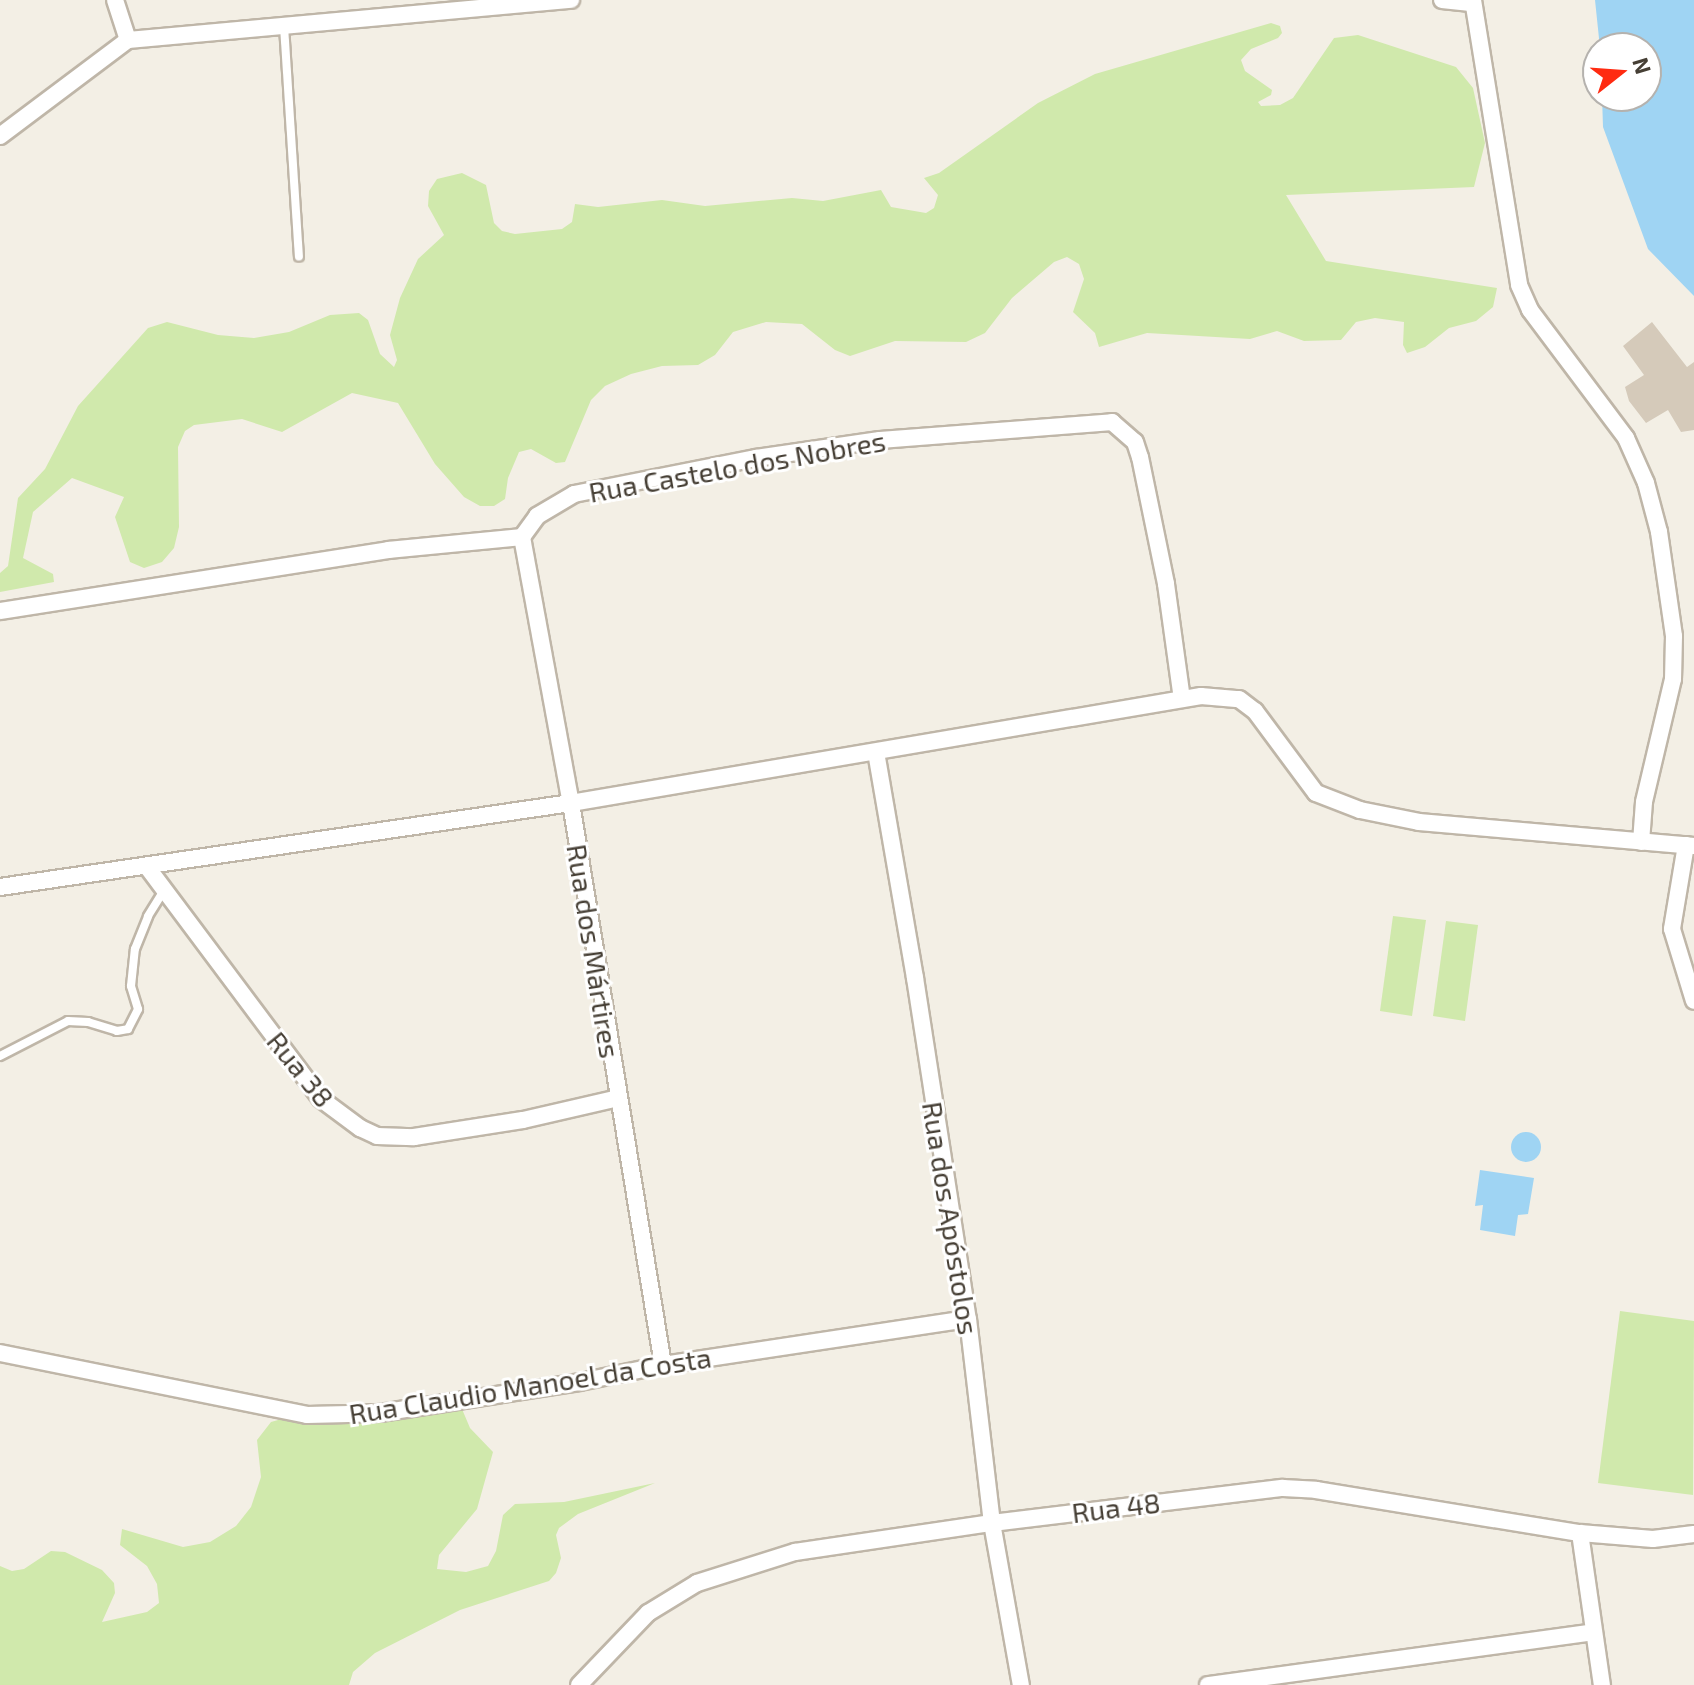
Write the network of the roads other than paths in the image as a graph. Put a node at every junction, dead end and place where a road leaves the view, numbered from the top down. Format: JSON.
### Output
{"nodes":[{"id":1,"x":115,"y":0,"type":"edge"},
{"id":2,"x":571,"y":0,"type":"edge"},
{"id":3,"x":1442,"y":0,"type":"edge"},
{"id":4,"x":1473,"y":1,"type":"edge"},
{"id":5,"x":284,"y":26,"type":"junction"},
{"id":6,"x":128,"y":40,"type":"junction"},
{"id":7,"x":0,"y":136,"type":"edge"},
{"id":8,"x":299,"y":257,"type":"dead end"},
{"id":9,"x":522,"y":537,"type":"junction"},
{"id":10,"x":0,"y":611,"type":"edge"},
{"id":11,"x":1182,"y":699,"type":"junction"},
{"id":12,"x":876,"y":752,"type":"junction"},
{"id":13,"x":571,"y":803,"type":"junction"},
{"id":14,"x":1641,"y":842,"type":"junction"},
{"id":15,"x":1690,"y":846,"type":"edge"},
{"id":16,"x":148,"y":868,"type":"junction"},
{"id":17,"x":0,"y":887,"type":"edge"},
{"id":18,"x":165,"y":890,"type":"junction"},
{"id":19,"x":1694,"y":1001,"type":"edge"},
{"id":20,"x":0,"y":1056,"type":"edge"},
{"id":21,"x":618,"y":1098,"type":"junction"},
{"id":22,"x":968,"y":1319,"type":"junction"},
{"id":23,"x":0,"y":1353,"type":"edge"},
{"id":24,"x":663,"y":1365,"type":"junction"},
{"id":25,"x":992,"y":1523,"type":"junction"},
{"id":26,"x":1580,"y":1533,"type":"junction"},
{"id":27,"x":1694,"y":1534,"type":"edge"},
{"id":28,"x":1593,"y":1632,"type":"junction"},
{"id":29,"x":579,"y":1685,"type":"edge"},
{"id":30,"x":1021,"y":1685,"type":"edge"},
{"id":31,"x":1208,"y":1685,"type":"edge"},
{"id":32,"x":1602,"y":1685,"type":"edge"}],
"edges":[{"from":1,"to":6,"type":"street"},
{"from":2,"to":5,"type":"street"},
{"from":3,"to":4,"type":"street"},
{"from":4,"to":14,"type":"street"},
{"from":5,"to":6,"type":"street"},
{"from":5,"to":8,"type":"lane"},
{"from":6,"to":7,"type":"street"},
{"from":9,"to":10,"type":"street"},
{"from":9,"to":11,"type":"street","name":"Rua Castelo dos Nobres"},
{"from":9,"to":13,"type":"street","name":"Rua dos Mártires"},
{"from":11,"to":12,"type":"street"},
{"from":11,"to":14,"type":"street"},
{"from":12,"to":13,"type":"street"},
{"from":12,"to":22,"type":"street","name":"Rua dos Apóstolos"},
{"from":13,"to":16,"type":"street"},
{"from":13,"to":21,"type":"street","name":"Rua dos Mártires"},
{"from":14,"to":15,"type":"street"},
{"from":15,"to":19,"type":"street"},
{"from":16,"to":17,"type":"street"},
{"from":16,"to":18,"type":"street","name":"Rua 38"},
{"from":18,"to":20,"type":"lane"},
{"from":18,"to":21,"type":"street","name":"Rua 38"},
{"from":21,"to":24,"type":"street","name":"Rua dos Mártires"},
{"from":22,"to":24,"type":"street","name":"Rua Claudio Manoel da Costa"},
{"from":22,"to":25,"type":"street","name":"Rua dos Apóstolos"},
{"from":23,"to":24,"type":"street","name":"Rua Claudio Manoel da Costa"},
{"from":25,"to":26,"type":"street","name":"Rua 48"},
{"from":25,"to":29,"type":"street","name":"Rua 48"},
{"from":25,"to":30,"type":"street","name":"Rua dos Apóstolos"},
{"from":26,"to":27,"type":"street","name":"Rua 48"},
{"from":26,"to":28,"type":"street"},
{"from":28,"to":31,"type":"street"},
{"from":28,"to":32,"type":"street"}]}
